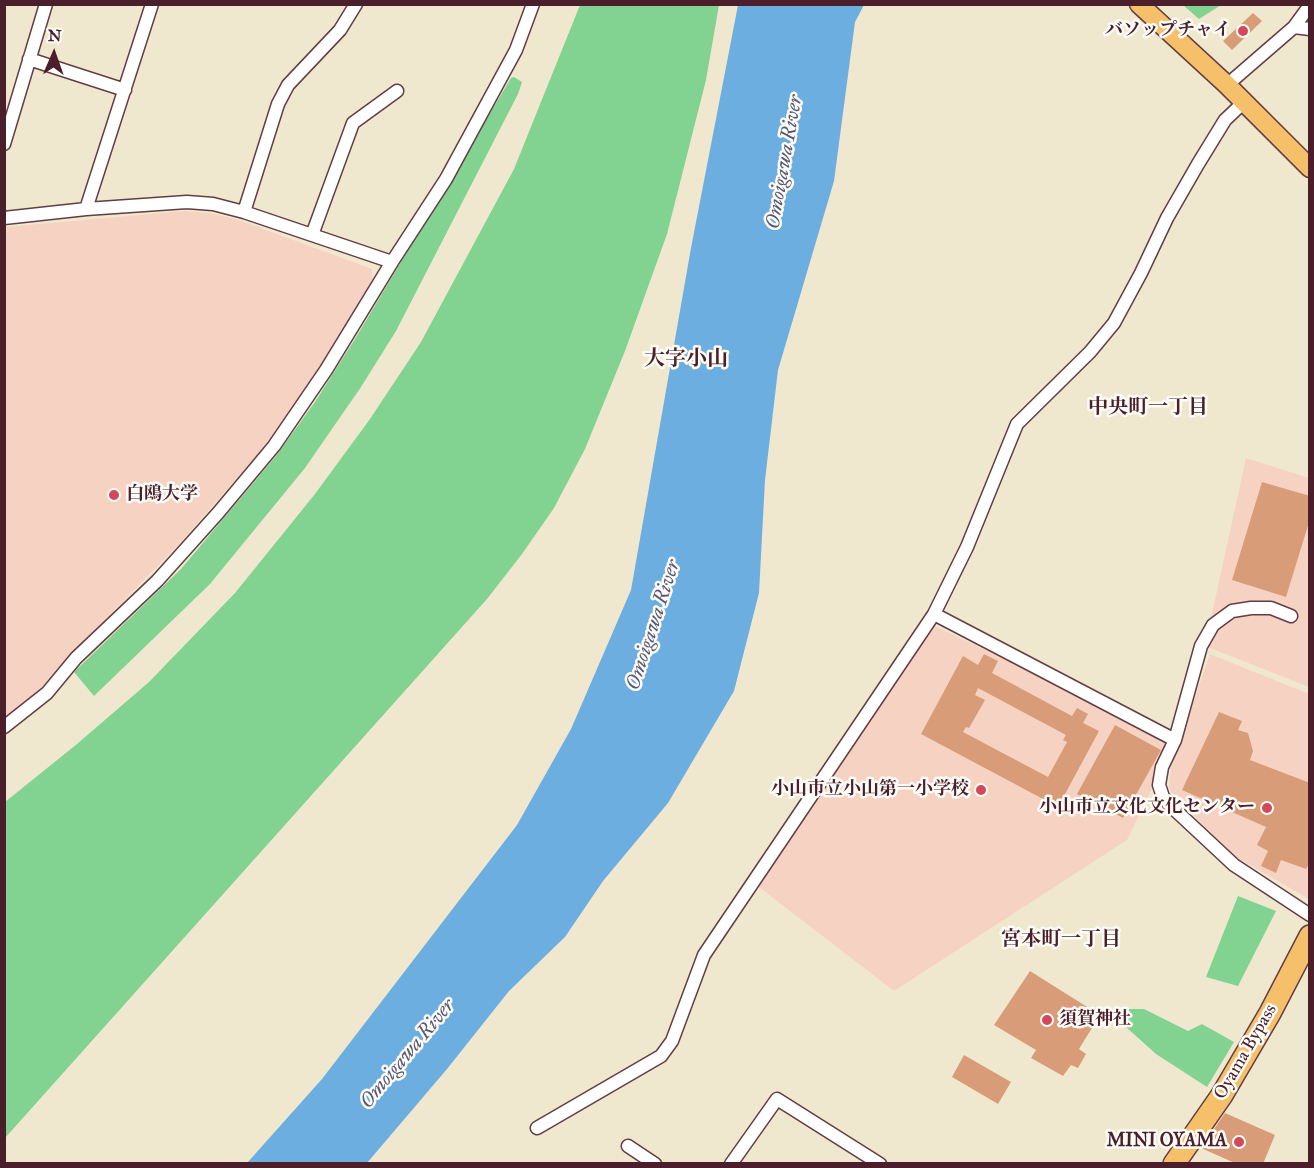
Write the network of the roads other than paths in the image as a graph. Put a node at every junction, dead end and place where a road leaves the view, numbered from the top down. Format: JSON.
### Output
{"nodes":[{"id":1,"x":46,"y":4,"type":"edge"},
{"id":2,"x":152,"y":4,"type":"edge"},
{"id":3,"x":356,"y":4,"type":"edge"},
{"id":4,"x":533,"y":4,"type":"edge"},
{"id":5,"x":1139,"y":4,"type":"edge"},
{"id":6,"x":1155,"y":4,"type":"edge"},
{"id":7,"x":1310,"y":5,"type":"edge"},
{"id":8,"x":1294,"y":27,"type":"junction"},
{"id":9,"x":1310,"y":29,"type":"edge"},
{"id":10,"x":29,"y":59,"type":"junction"},
{"id":11,"x":1227,"y":85,"type":"junction"},
{"id":12,"x":125,"y":90,"type":"junction"},
{"id":13,"x":397,"y":91,"type":"dead end"},
{"id":14,"x":1244,"y":102,"type":"junction"},
{"id":15,"x":4,"y":144,"type":"edge"},
{"id":16,"x":1310,"y":168,"type":"edge"},
{"id":17,"x":86,"y":209,"type":"junction"},
{"id":18,"x":244,"y":212,"type":"junction"},
{"id":19,"x":4,"y":218,"type":"edge"},
{"id":20,"x":312,"y":235,"type":"junction"},
{"id":21,"x":392,"y":262,"type":"junction"},
{"id":22,"x":933,"y":614,"type":"junction"},
{"id":23,"x":1291,"y":616,"type":"dead end"},
{"id":24,"x":4,"y":728,"type":"edge"},
{"id":25,"x":1175,"y":741,"type":"junction"},
{"id":26,"x":1310,"y":915,"type":"edge"},
{"id":27,"x":1310,"y":936,"type":"edge"},
{"id":28,"x":537,"y":1128,"type":"dead end"},
{"id":29,"x":628,"y":1146,"type":"dead end"},
{"id":30,"x":655,"y":1164,"type":"edge"},
{"id":31,"x":731,"y":1164,"type":"edge"},
{"id":32,"x":880,"y":1164,"type":"edge"},
{"id":33,"x":1174,"y":1164,"type":"edge"}],
"edges":[{"from":1,"to":10,"type":"street"},
{"from":2,"to":12,"type":"street"},
{"from":3,"to":18,"type":"street"},
{"from":4,"to":21,"type":"street"},
{"from":5,"to":11,"type":"main road"},
{"from":6,"to":11,"type":"main road"},
{"from":7,"to":8,"type":"street"},
{"from":8,"to":9,"type":"street"},
{"from":8,"to":11,"type":"street"},
{"from":10,"to":12,"type":"street"},
{"from":10,"to":15,"type":"street"},
{"from":11,"to":14,"type":"main road"},
{"from":12,"to":17,"type":"street"},
{"from":13,"to":20,"type":"street"},
{"from":14,"to":16,"type":"main road"},
{"from":14,"to":22,"type":"street"},
{"from":17,"to":18,"type":"street"},
{"from":17,"to":19,"type":"street"},
{"from":18,"to":20,"type":"street"},
{"from":20,"to":21,"type":"street"},
{"from":21,"to":24,"type":"street"},
{"from":22,"to":25,"type":"street"},
{"from":22,"to":28,"type":"street"},
{"from":23,"to":25,"type":"street"},
{"from":25,"to":26,"type":"street"},
{"from":27,"to":33,"type":"highway","name":"Oyama Bypass"},
{"from":29,"to":30,"type":"street"},
{"from":31,"to":32,"type":"street"}]}
